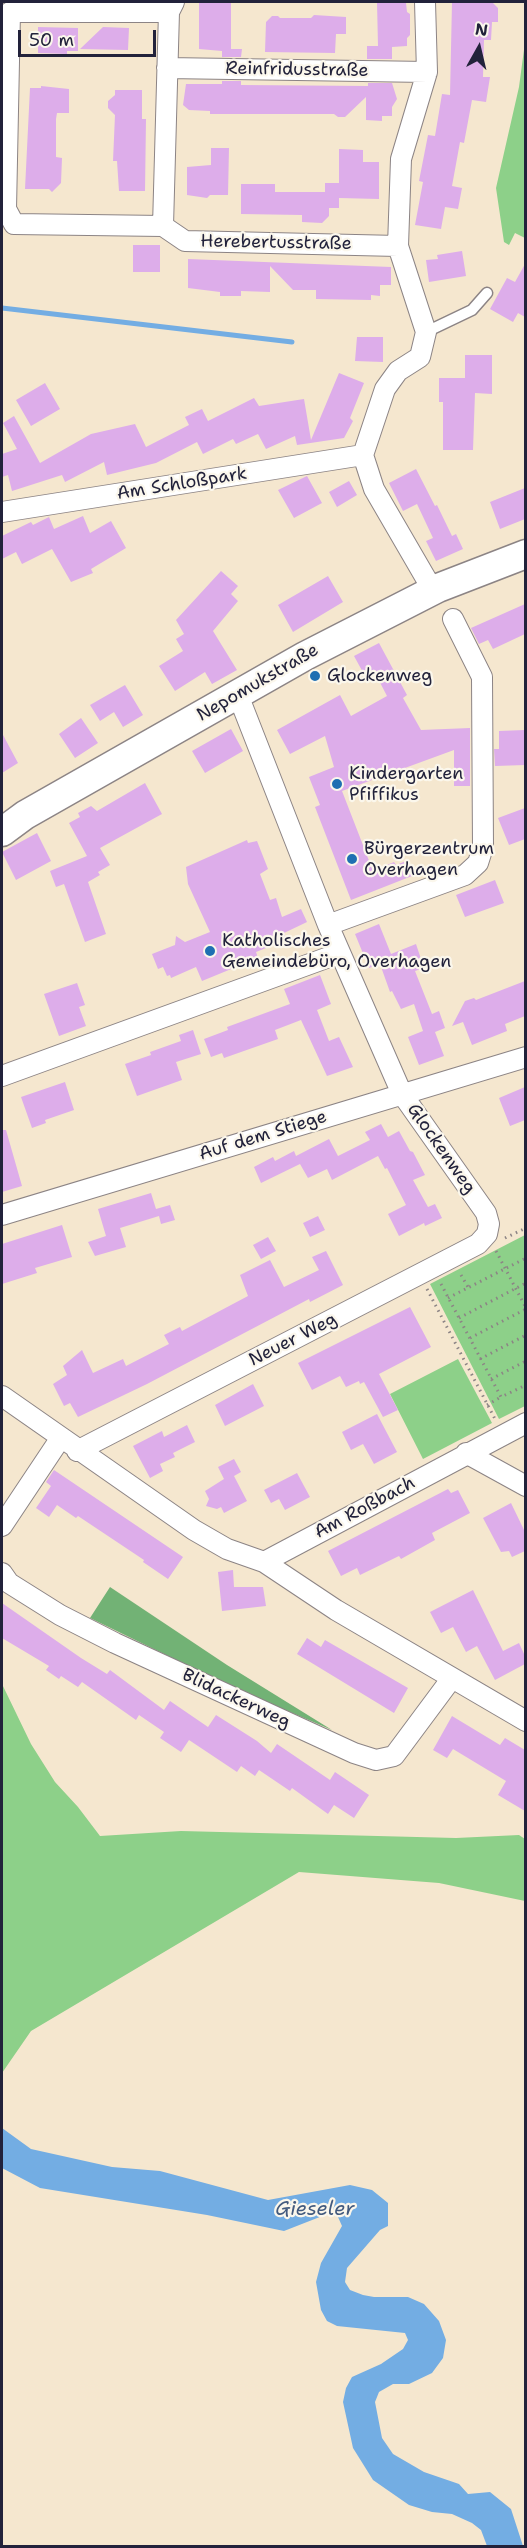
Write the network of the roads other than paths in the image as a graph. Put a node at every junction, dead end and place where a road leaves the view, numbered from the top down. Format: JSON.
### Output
{"nodes":[{"id":1,"x":425,"y":2,"type":"edge"},
{"id":2,"x":45,"y":7,"type":"edge"},
{"id":3,"x":171,"y":7,"type":"edge"},
{"id":4,"x":6,"y":9,"type":"edge"},
{"id":5,"x":167,"y":68,"type":"junction"},
{"id":6,"x":427,"y":72,"type":"junction"},
{"id":7,"x":163,"y":226,"type":"junction"},
{"id":8,"x":398,"y":246,"type":"junction"},
{"id":9,"x":487,"y":292,"type":"dead end"},
{"id":10,"x":426,"y":332,"type":"junction"},
{"id":11,"x":363,"y":455,"type":"junction"},
{"id":12,"x":2,"y":512,"type":"edge"},
{"id":13,"x":525,"y":554,"type":"edge"},
{"id":14,"x":438,"y":588,"type":"junction"},
{"id":15,"x":453,"y":619,"type":"dead end"},
{"id":16,"x":238,"y":695,"type":"junction"},
{"id":17,"x":2,"y":832,"type":"edge"},
{"id":18,"x":328,"y":925,"type":"junction"},
{"id":19,"x":340,"y":953,"type":"junction"},
{"id":20,"x":525,"y":1057,"type":"edge"},
{"id":21,"x":2,"y":1076,"type":"edge"},
{"id":22,"x":402,"y":1094,"type":"junction"},
{"id":23,"x":2,"y":1215,"type":"edge"},
{"id":24,"x":490,"y":1239,"type":"joint"},
{"id":25,"x":2,"y":1396,"type":"edge"},
{"id":26,"x":525,"y":1423,"type":"edge"},
{"id":27,"x":60,"y":1439,"type":"junction"},
{"id":28,"x":77,"y":1451,"type":"junction"},
{"id":29,"x":466,"y":1453,"type":"junction"},
{"id":30,"x":525,"y":1486,"type":"edge"},
{"id":31,"x":2,"y":1526,"type":"edge"},
{"id":32,"x":264,"y":1562,"type":"junction"},
{"id":33,"x":2,"y":1573,"type":"edge"},
{"id":34,"x":452,"y":1678,"type":"junction"},
{"id":35,"x":525,"y":1721,"type":"edge"}],
"edges":[{"from":1,"to":6,"type":"street"},
{"from":2,"to":3,"type":"street","name":"Herebertusstraße"},
{"from":2,"to":4,"type":"street","name":"Herebertusstraße"},
{"from":3,"to":5,"type":"street"},
{"from":4,"to":7,"type":"street","name":"Herebertusstraße"},
{"from":5,"to":6,"type":"street","name":"Reinfridusstraße"},
{"from":5,"to":7,"type":"street"},
{"from":6,"to":8,"type":"street"},
{"from":7,"to":8,"type":"street","name":"Herebertusstraße"},
{"from":8,"to":10,"type":"street"},
{"from":9,"to":10,"type":"lane"},
{"from":10,"to":11,"type":"street"},
{"from":11,"to":12,"type":"street","name":"Am Schloßpark"},
{"from":11,"to":14,"type":"street"},
{"from":13,"to":14,"type":"main road","name":"Nepomukstraße"},
{"from":14,"to":16,"type":"main road","name":"Nepomukstraße"},
{"from":15,"to":18,"type":"street"},
{"from":16,"to":17,"type":"main road","name":"Nepomukstraße"},
{"from":16,"to":18,"type":"street","name":"Glockenweg"},
{"from":18,"to":19,"type":"street","name":"Glockenweg"},
{"from":19,"to":21,"type":"street"},
{"from":19,"to":22,"type":"street","name":"Glockenweg"},
{"from":20,"to":22,"type":"street","name":"Auf dem Stiege"},
{"from":22,"to":23,"type":"street","name":"Auf dem Stiege"},
{"from":22,"to":24,"type":"street","name":"Glockenweg"},
{"from":24,"to":28,"type":"street","name":"Neuer Weg"},
{"from":25,"to":27,"type":"street"},
{"from":26,"to":29,"type":"street","name":"Am Roßbach"},
{"from":27,"to":28,"type":"street"},
{"from":27,"to":31,"type":"street"},
{"from":28,"to":32,"type":"street"},
{"from":29,"to":30,"type":"street"},
{"from":29,"to":32,"type":"street","name":"Am Roßbach"},
{"from":32,"to":34,"type":"street"},
{"from":33,"to":34,"type":"street","name":"Blidackerweg"},
{"from":34,"to":35,"type":"street"}]}
